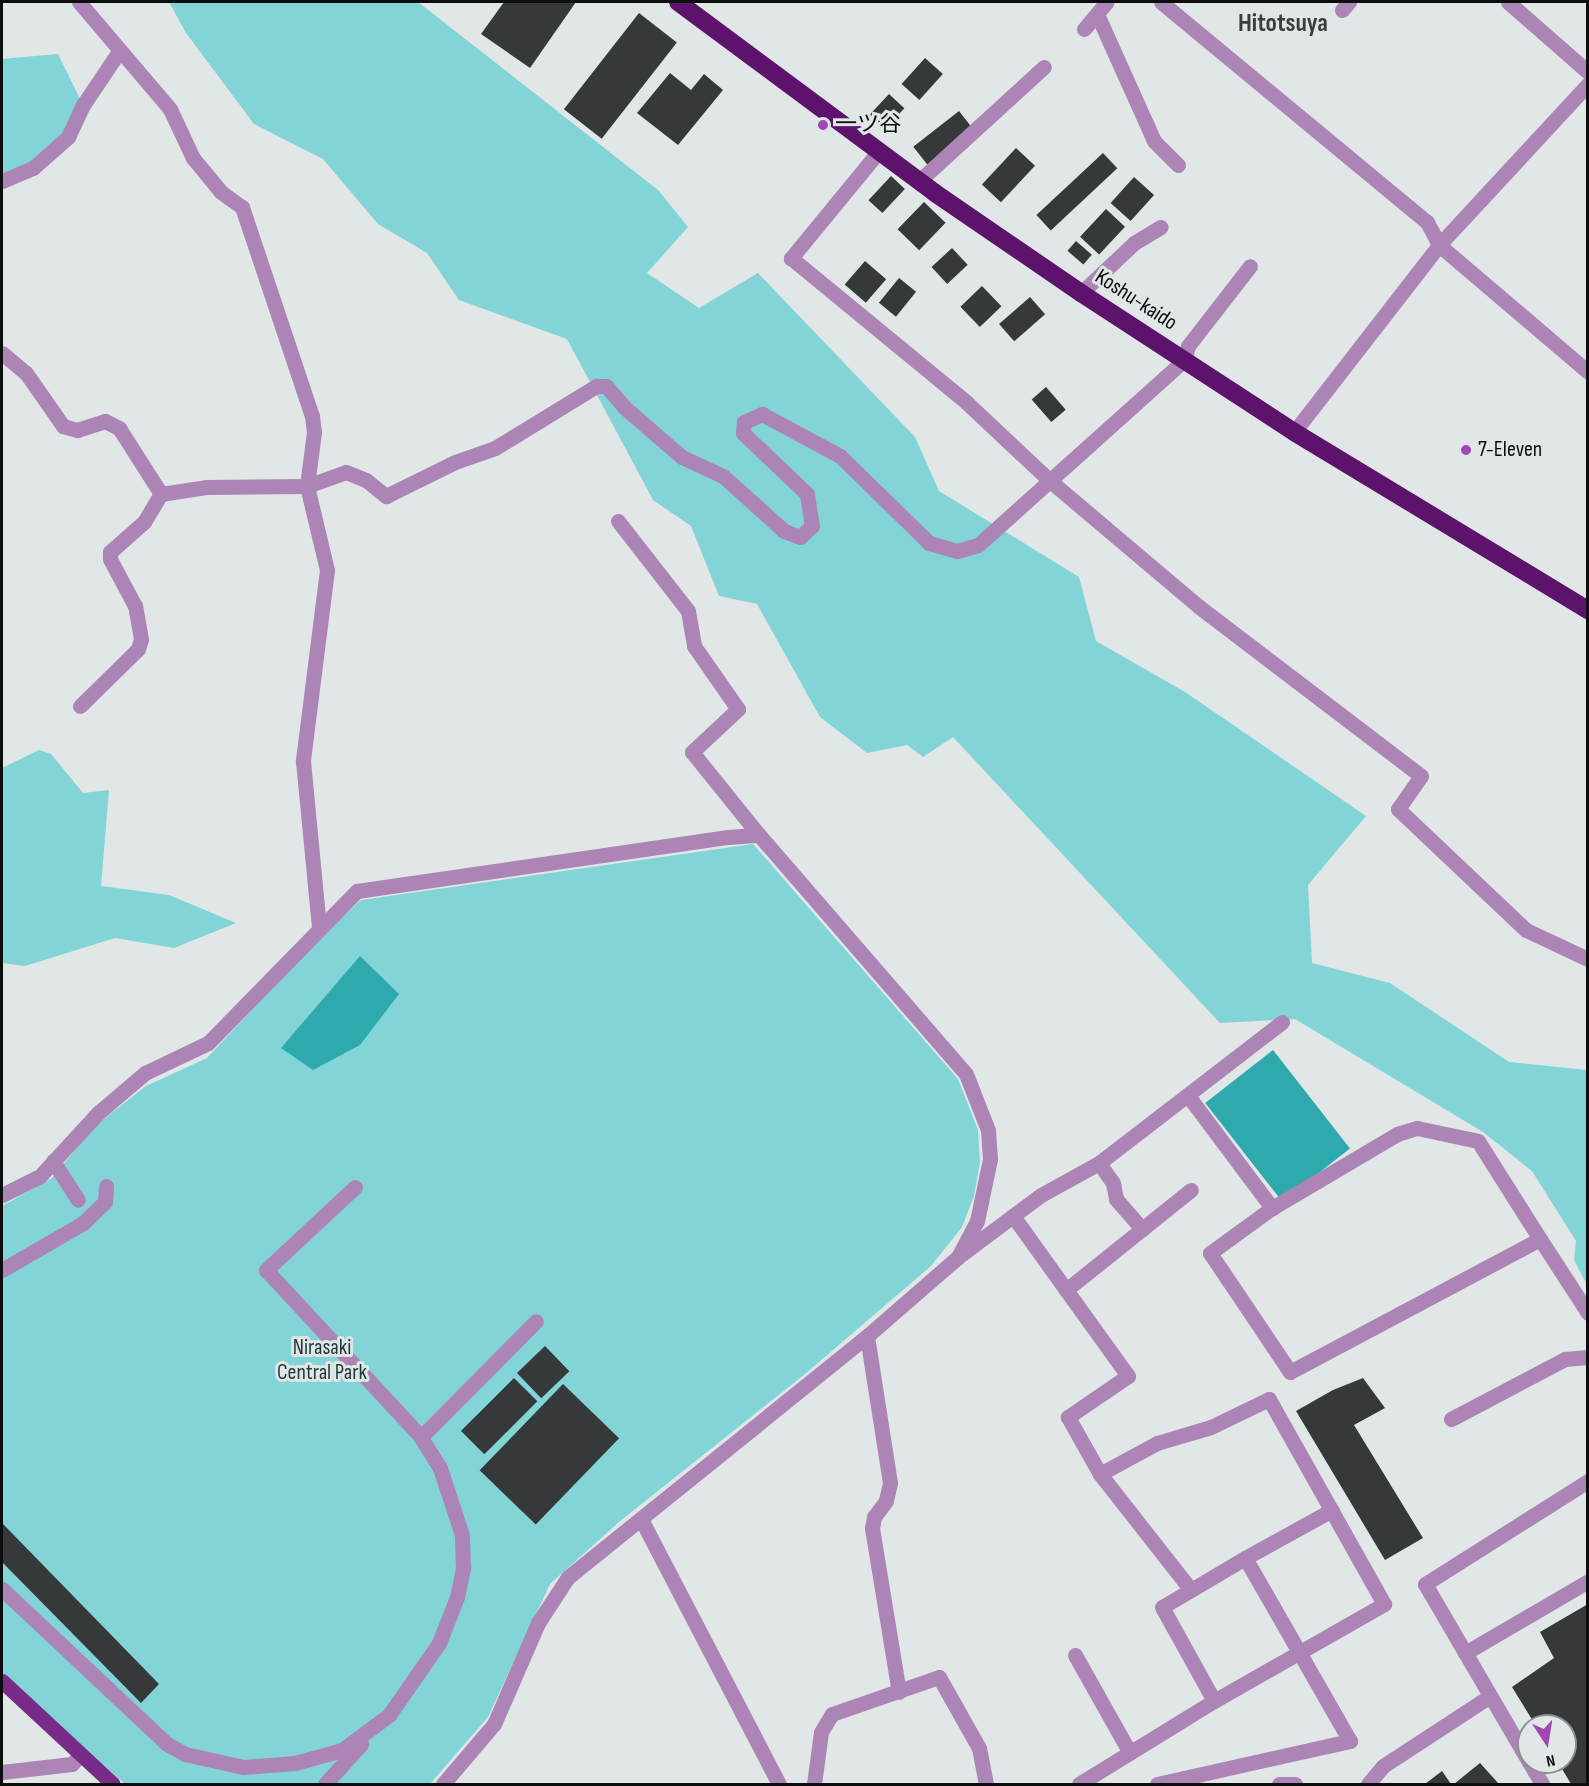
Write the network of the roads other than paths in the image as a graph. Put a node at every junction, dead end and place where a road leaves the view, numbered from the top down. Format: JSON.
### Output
{"nodes":[{"id":1,"x":79,"y":2,"type":"edge"},
{"id":2,"x":678,"y":2,"type":"edge"},
{"id":3,"x":1161,"y":2,"type":"edge"},
{"id":4,"x":1508,"y":2,"type":"edge"},
{"id":5,"x":1102,"y":8,"type":"edge"},
{"id":6,"x":1084,"y":29,"type":"dead end"},
{"id":7,"x":120,"y":50,"type":"junction"},
{"id":8,"x":1044,"y":68,"type":"dead end"},
{"id":9,"x":1587,"y":72,"type":"edge"},
{"id":10,"x":1586,"y":89,"type":"edge"},
{"id":11,"x":879,"y":151,"type":"junction"},
{"id":12,"x":1178,"y":165,"type":"dead end"},
{"id":13,"x":2,"y":181,"type":"edge"},
{"id":14,"x":919,"y":181,"type":"junction"},
{"id":15,"x":1161,"y":227,"type":"dead end"},
{"id":16,"x":1439,"y":244,"type":"junction"},
{"id":17,"x":1250,"y":266,"type":"dead end"},
{"id":18,"x":1081,"y":293,"type":"junction"},
{"id":19,"x":2,"y":353,"type":"edge"},
{"id":20,"x":1184,"y":360,"type":"junction"},
{"id":21,"x":1587,"y":372,"type":"edge"},
{"id":22,"x":1294,"y":432,"type":"junction"},
{"id":23,"x":1049,"y":480,"type":"junction"},
{"id":24,"x":307,"y":486,"type":"junction"},
{"id":25,"x":161,"y":494,"type":"junction"},
{"id":26,"x":618,"y":521,"type":"dead end"},
{"id":27,"x":1587,"y":610,"type":"edge"},
{"id":28,"x":80,"y":706,"type":"dead end"},
{"id":29,"x":744,"y":815,"type":"junction"},
{"id":30,"x":759,"y":835,"type":"junction"},
{"id":31,"x":728,"y":837,"type":"junction"},
{"id":32,"x":319,"y":927,"type":"junction"},
{"id":33,"x":1587,"y":959,"type":"edge"},
{"id":34,"x":1282,"y":1022,"type":"dead end"},
{"id":35,"x":1189,"y":1097,"type":"junction"},
{"id":36,"x":53,"y":1161,"type":"junction"},
{"id":37,"x":1099,"y":1163,"type":"junction"},
{"id":38,"x":106,"y":1186,"type":"dead end"},
{"id":39,"x":355,"y":1187,"type":"dead end"},
{"id":40,"x":1191,"y":1191,"type":"dead end"},
{"id":41,"x":2,"y":1195,"type":"edge"},
{"id":42,"x":78,"y":1200,"type":"dead end"},
{"id":43,"x":1272,"y":1208,"type":"junction"},
{"id":44,"x":1013,"y":1216,"type":"junction"},
{"id":45,"x":1142,"y":1229,"type":"junction"},
{"id":46,"x":1540,"y":1239,"type":"junction"},
{"id":47,"x":958,"y":1257,"type":"junction"},
{"id":48,"x":2,"y":1270,"type":"edge"},
{"id":49,"x":1066,"y":1290,"type":"junction"},
{"id":50,"x":1587,"y":1314,"type":"edge"},
{"id":51,"x":536,"y":1321,"type":"dead end"},
{"id":52,"x":867,"y":1336,"type":"junction"},
{"id":53,"x":1587,"y":1357,"type":"edge"},
{"id":54,"x":1451,"y":1419,"type":"dead end"},
{"id":55,"x":421,"y":1437,"type":"junction"},
{"id":56,"x":1100,"y":1474,"type":"junction"},
{"id":57,"x":1587,"y":1481,"type":"edge"},
{"id":58,"x":1332,"y":1510,"type":"junction"},
{"id":59,"x":641,"y":1519,"type":"junction"},
{"id":60,"x":1245,"y":1558,"type":"junction"},
{"id":61,"x":1587,"y":1581,"type":"edge"},
{"id":62,"x":2,"y":1589,"type":"edge"},
{"id":63,"x":1191,"y":1590,"type":"junction"},
{"id":64,"x":1300,"y":1652,"type":"junction"},
{"id":65,"x":1465,"y":1653,"type":"junction"},
{"id":66,"x":1075,"y":1655,"type":"dead end"},
{"id":67,"x":2,"y":1682,"type":"edge"},
{"id":68,"x":899,"y":1692,"type":"junction"},
{"id":69,"x":1490,"y":1696,"type":"junction"},
{"id":70,"x":1214,"y":1701,"type":"junction"},
{"id":71,"x":374,"y":1728,"type":"junction"},
{"id":72,"x":1517,"y":1742,"type":"edge"},
{"id":73,"x":1130,"y":1753,"type":"junction"},
{"id":74,"x":81,"y":1755,"type":"junction"},
{"id":75,"x":2,"y":1772,"type":"edge"},
{"id":76,"x":114,"y":1785,"type":"edge"},
{"id":77,"x":325,"y":1785,"type":"edge"},
{"id":78,"x":443,"y":1785,"type":"edge"},
{"id":79,"x":779,"y":1785,"type":"edge"},
{"id":80,"x":814,"y":1785,"type":"edge"},
{"id":81,"x":986,"y":1785,"type":"edge"},
{"id":82,"x":1079,"y":1785,"type":"edge"},
{"id":83,"x":1157,"y":1785,"type":"edge"},
{"id":84,"x":1280,"y":1785,"type":"edge"},
{"id":85,"x":1295,"y":1785,"type":"edge"},
{"id":86,"x":1368,"y":1785,"type":"edge"}],
"edges":[{"from":1,"to":7,"type":"street"},
{"from":2,"to":11,"type":"highway","name":"Koshu-kaido"},
{"from":3,"to":16,"type":"street"},
{"from":4,"to":9,"type":"street"},
{"from":5,"to":6,"type":"street"},
{"from":5,"to":12,"type":"street"},
{"from":7,"to":13,"type":"street"},
{"from":7,"to":24,"type":"street"},
{"from":8,"to":14,"type":"street"},
{"from":10,"to":16,"type":"street"},
{"from":11,"to":14,"type":"highway","name":"Koshu-kaido"},
{"from":11,"to":23,"type":"street"},
{"from":14,"to":18,"type":"highway","name":"Koshu-kaido"},
{"from":15,"to":18,"type":"street"},
{"from":16,"to":21,"type":"street"},
{"from":16,"to":22,"type":"street"},
{"from":17,"to":20,"type":"street"},
{"from":18,"to":20,"type":"highway","name":"Koshu-kaido"},
{"from":19,"to":25,"type":"street"},
{"from":20,"to":22,"type":"highway","name":"Koshu-kaido"},
{"from":20,"to":23,"type":"street"},
{"from":22,"to":27,"type":"highway","name":"Koshu-kaido"},
{"from":23,"to":24,"type":"street"},
{"from":23,"to":33,"type":"street"},
{"from":24,"to":25,"type":"street"},
{"from":24,"to":32,"type":"street"},
{"from":25,"to":28,"type":"street"},
{"from":26,"to":29,"type":"street"},
{"from":29,"to":30,"type":"street"},
{"from":29,"to":31,"type":"street"},
{"from":30,"to":31,"type":"street"},
{"from":30,"to":47,"type":"street"},
{"from":31,"to":32,"type":"street"},
{"from":32,"to":36,"type":"street"},
{"from":34,"to":35,"type":"street"},
{"from":35,"to":37,"type":"street"},
{"from":35,"to":43,"type":"street"},
{"from":36,"to":41,"type":"street"},
{"from":36,"to":42,"type":"street"},
{"from":37,"to":44,"type":"street"},
{"from":37,"to":45,"type":"street"},
{"from":38,"to":48,"type":"street"},
{"from":39,"to":55,"type":"street"},
{"from":40,"to":45,"type":"street"},
{"from":43,"to":46,"type":"street"},
{"from":43,"to":46,"type":"street"},
{"from":44,"to":47,"type":"street"},
{"from":44,"to":49,"type":"street"},
{"from":45,"to":49,"type":"street"},
{"from":46,"to":50,"type":"street"},
{"from":47,"to":52,"type":"street"},
{"from":49,"to":56,"type":"street"},
{"from":51,"to":55,"type":"street"},
{"from":52,"to":59,"type":"street"},
{"from":52,"to":68,"type":"street"},
{"from":53,"to":54,"type":"street"},
{"from":55,"to":71,"type":"street"},
{"from":56,"to":58,"type":"street"},
{"from":56,"to":63,"type":"street"},
{"from":57,"to":65,"type":"street"},
{"from":58,"to":60,"type":"street"},
{"from":58,"to":64,"type":"street"},
{"from":59,"to":78,"type":"street"},
{"from":59,"to":79,"type":"street"},
{"from":60,"to":63,"type":"street"},
{"from":60,"to":64,"type":"street"},
{"from":61,"to":65,"type":"street"},
{"from":62,"to":71,"type":"street"},
{"from":63,"to":70,"type":"street"},
{"from":64,"to":70,"type":"street"},
{"from":64,"to":83,"type":"street"},
{"from":65,"to":69,"type":"street"},
{"from":66,"to":73,"type":"street"},
{"from":67,"to":74,"type":"main road"},
{"from":68,"to":80,"type":"street"},
{"from":68,"to":81,"type":"street"},
{"from":69,"to":72,"type":"street"},
{"from":69,"to":86,"type":"street"},
{"from":70,"to":73,"type":"street"},
{"from":71,"to":77,"type":"street"},
{"from":73,"to":82,"type":"street"},
{"from":74,"to":75,"type":"street"},
{"from":74,"to":76,"type":"main road"},
{"from":84,"to":85,"type":"street"}]}
